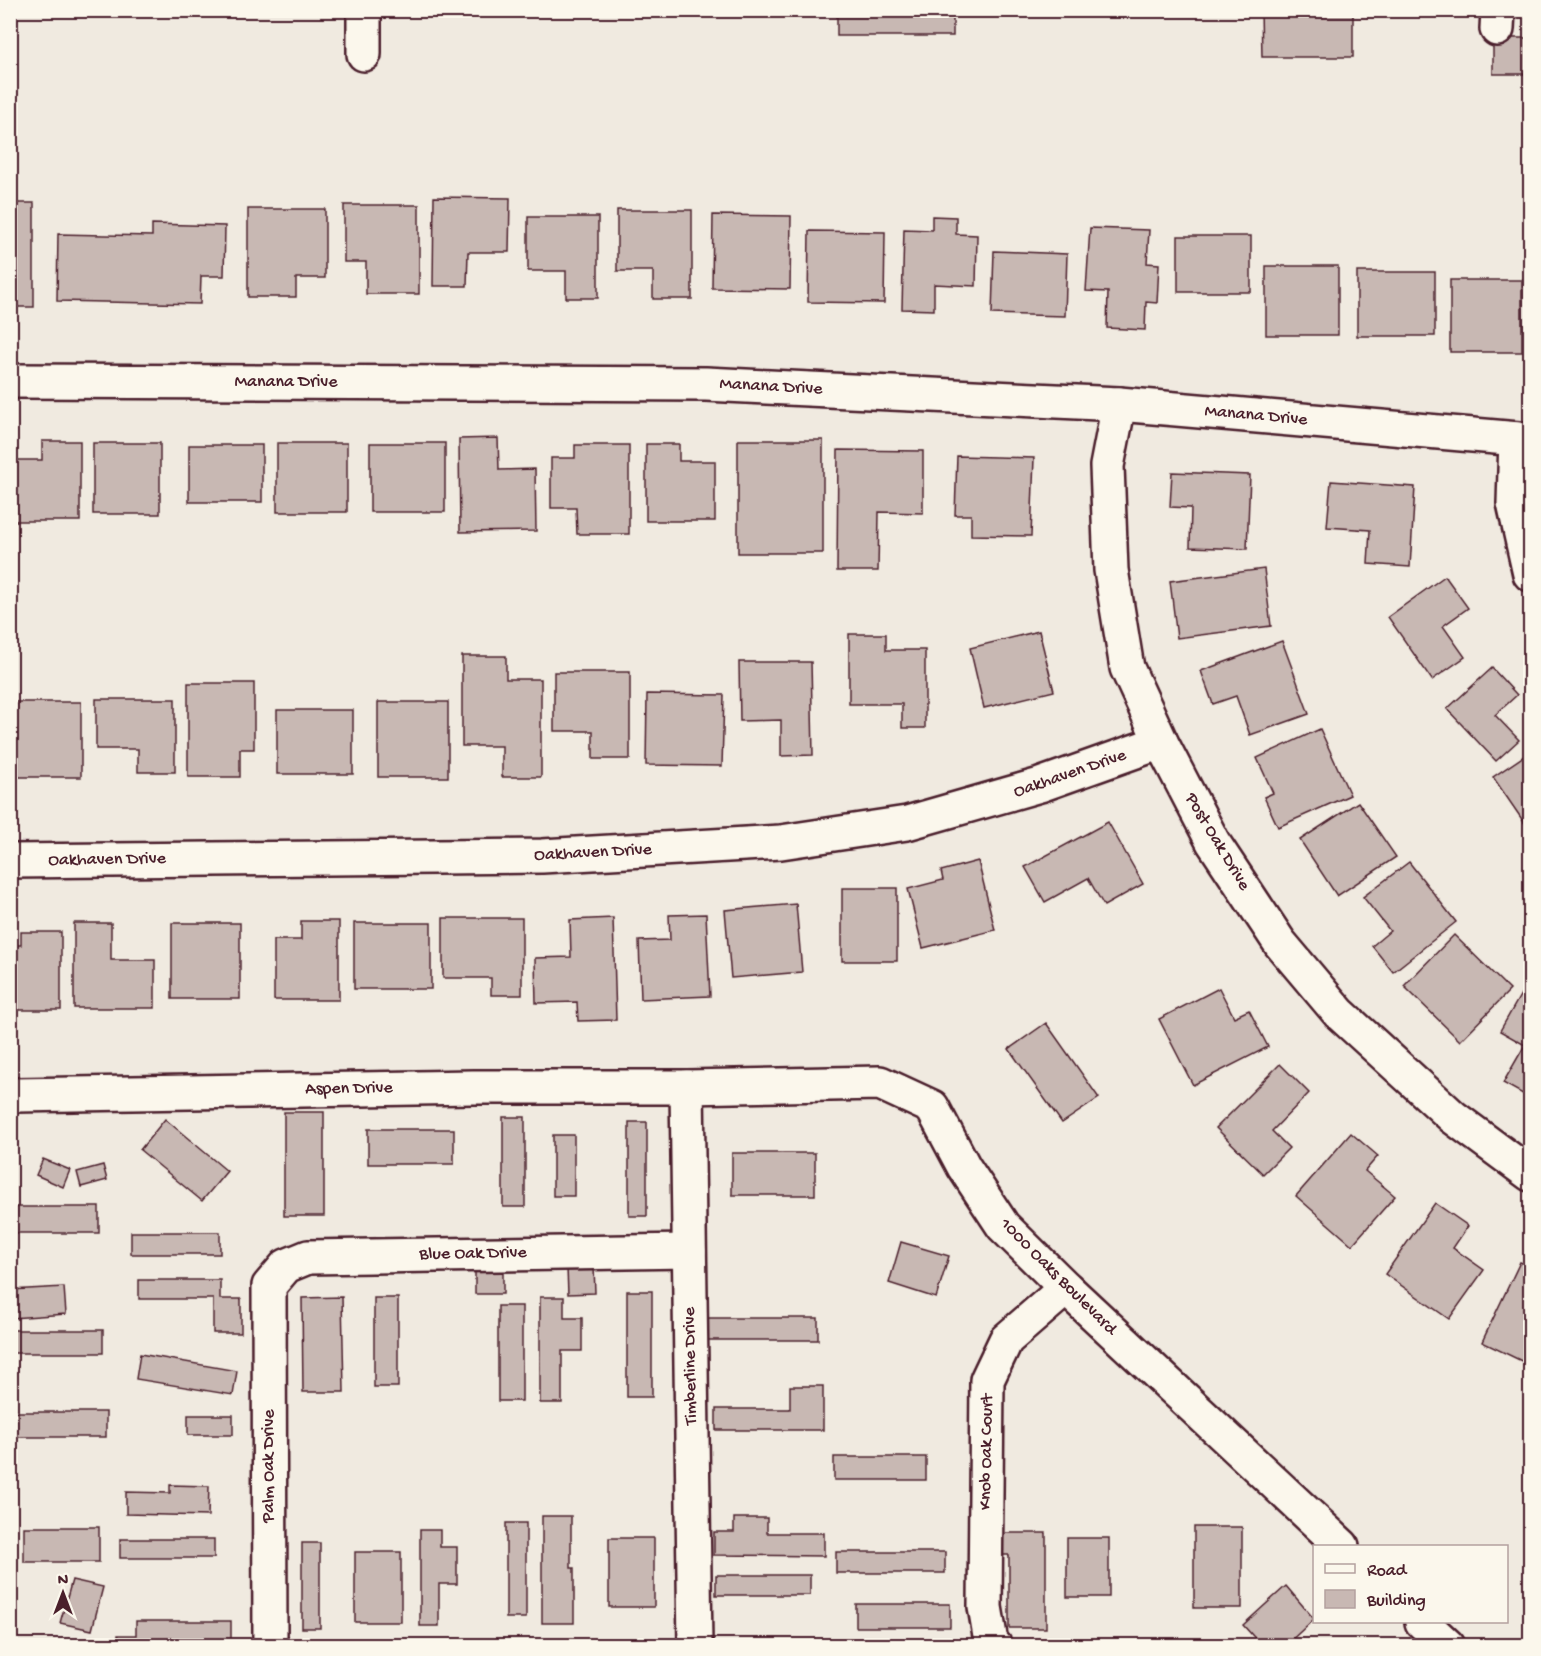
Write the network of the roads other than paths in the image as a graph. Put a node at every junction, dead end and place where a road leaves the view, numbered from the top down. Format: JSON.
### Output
{"nodes":[{"id":1,"x":364,"y":10,"type":"edge"},
{"id":2,"x":364,"y":54,"type":"dead end"},
{"id":3,"x":10,"y":381,"type":"edge"},
{"id":4,"x":1119,"y":404,"type":"junction"},
{"id":5,"x":1523,"y":440,"type":"edge"},
{"id":6,"x":1530,"y":574,"type":"edge"},
{"id":7,"x":1161,"y":742,"type":"junction"},
{"id":8,"x":10,"y":861,"type":"edge"},
{"id":9,"x":687,"y":1087,"type":"junction"},
{"id":10,"x":10,"y":1097,"type":"edge"},
{"id":11,"x":1530,"y":1174,"type":"edge"},
{"id":12,"x":689,"y":1251,"type":"junction"},
{"id":13,"x":269,"y":1286,"type":"joint"},
{"id":14,"x":1066,"y":1288,"type":"junction"},
{"id":15,"x":1341,"y":1545,"type":"edge"},
{"id":16,"x":1423,"y":1623,"type":"edge"},
{"id":17,"x":270,"y":1646,"type":"edge"},
{"id":18,"x":695,"y":1646,"type":"edge"},
{"id":19,"x":995,"y":1646,"type":"edge"},
{"id":20,"x":1448,"y":1646,"type":"edge"}],
"edges":[{"from":1,"to":2,"type":"street"},
{"from":3,"to":4,"type":"street","name":"Manana Drive"},
{"from":4,"to":5,"type":"street","name":"Manana Drive"},
{"from":4,"to":7,"type":"street","name":"Post Oak Drive"},
{"from":5,"to":6,"type":"street"},
{"from":7,"to":8,"type":"street","name":"Oakhaven Drive"},
{"from":7,"to":11,"type":"street","name":"Post Oak Drive"},
{"from":9,"to":10,"type":"street","name":"Aspen Drive"},
{"from":9,"to":12,"type":"street","name":"Timberline Drive"},
{"from":9,"to":14,"type":"street","name":"1000 Oaks Boulevard"},
{"from":12,"to":13,"type":"street","name":"Blue Oak Drive"},
{"from":12,"to":18,"type":"street","name":"Timberline Drive"},
{"from":13,"to":17,"type":"street","name":"Palm Oak Drive"},
{"from":14,"to":15,"type":"street","name":"1000 Oaks Boulevard"},
{"from":14,"to":19,"type":"street","name":"Knob Oak Court"},
{"from":16,"to":20,"type":"street"}]}
